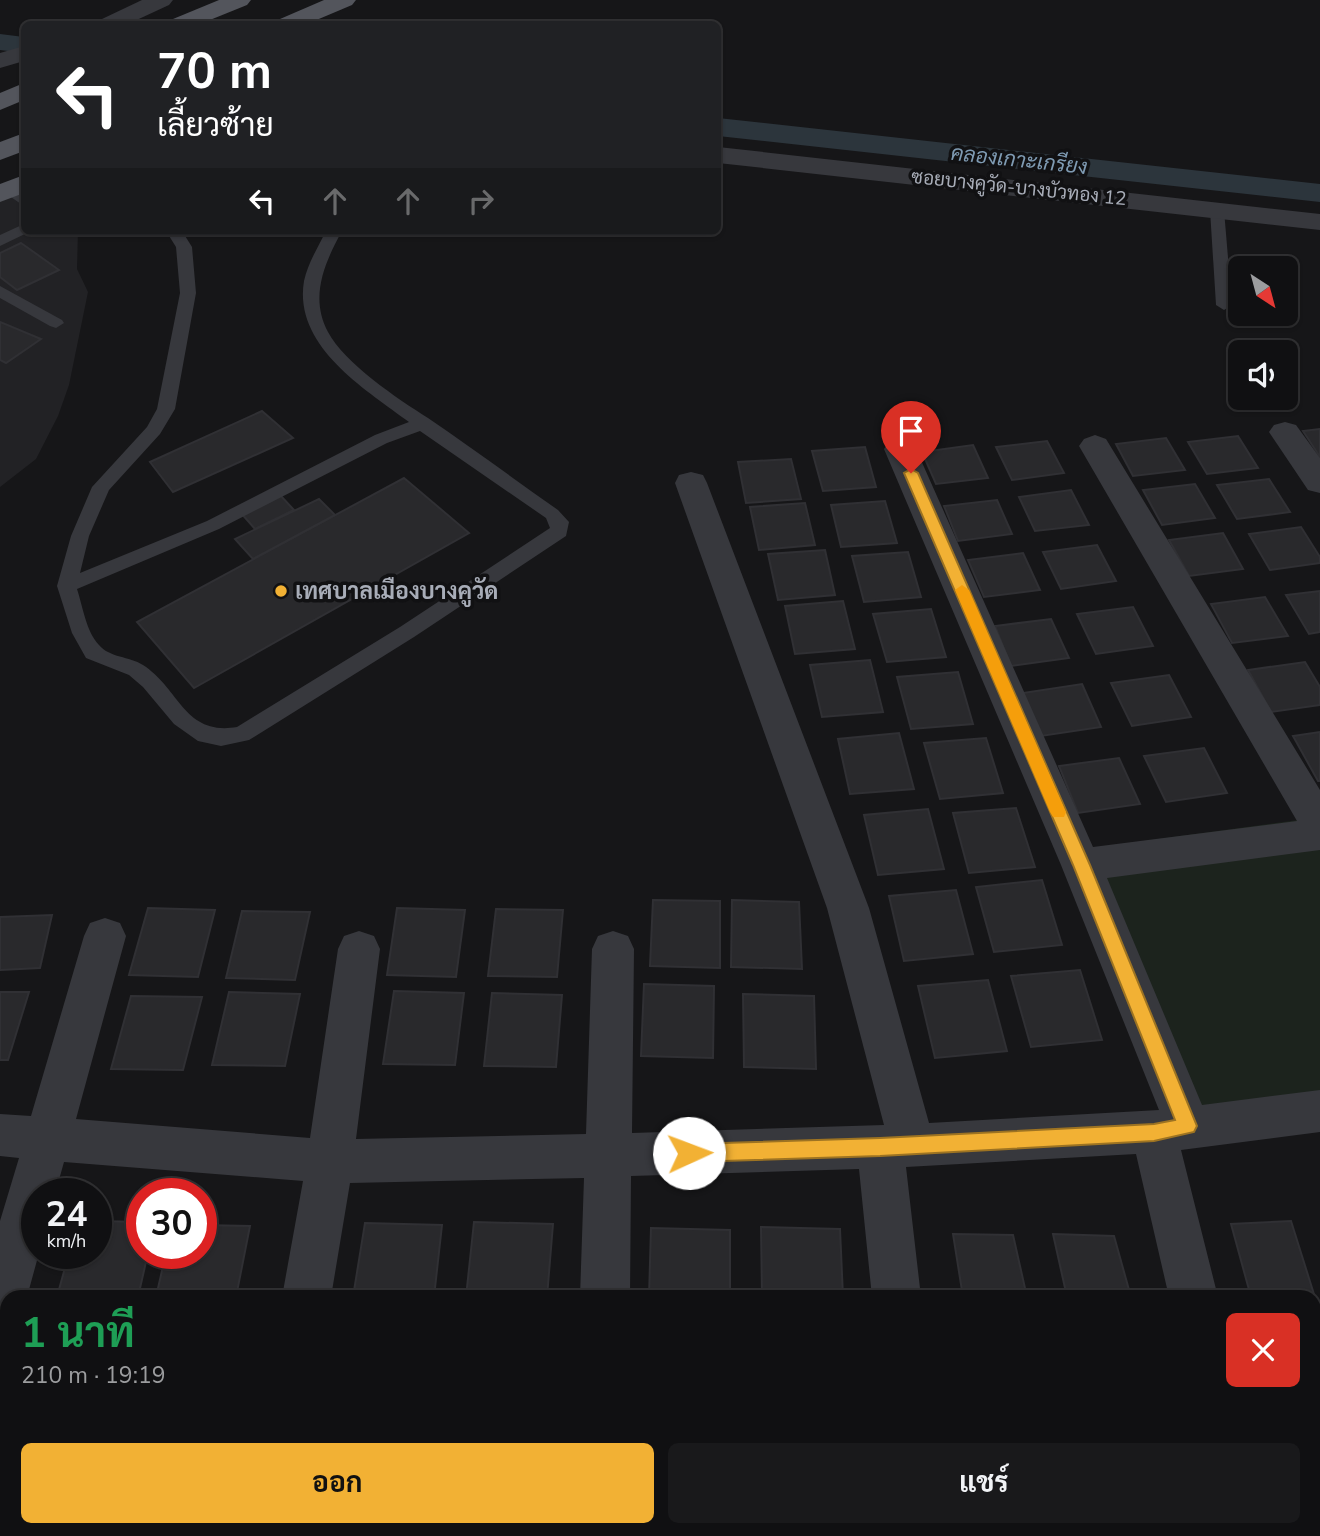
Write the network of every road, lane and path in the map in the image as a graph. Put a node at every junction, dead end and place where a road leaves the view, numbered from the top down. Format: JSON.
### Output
{"nodes":[{"id":1,"x":161,"y":0,"type":"edge"},
{"id":2,"x":238,"y":0,"type":"edge"},
{"id":3,"x":344,"y":0,"type":"edge"},
{"id":4,"x":116,"y":21,"type":"edge"},
{"id":5,"x":188,"y":21,"type":"edge"},
{"id":6,"x":295,"y":21,"type":"edge"},
{"id":7,"x":0,"y":84,"type":"edge"},
{"id":8,"x":21,"y":88,"type":"edge"},
{"id":9,"x":21,"y":91,"type":"edge"},
{"id":10,"x":0,"y":102,"type":"edge"},
{"id":11,"x":21,"y":143,"type":"edge"},
{"id":12,"x":0,"y":152,"type":"edge"},
{"id":13,"x":721,"y":155,"type":"edge"},
{"id":14,"x":1217,"y":210,"type":"junction"},
{"id":15,"x":1320,"y":222,"type":"edge"},
{"id":16,"x":21,"y":230,"type":"edge"},
{"id":17,"x":176,"y":235,"type":"edge"},
{"id":18,"x":332,"y":235,"type":"edge"},
{"id":19,"x":0,"y":241,"type":"edge"},
{"id":20,"x":0,"y":291,"type":"edge"},
{"id":21,"x":1224,"y":305,"type":"dead end"},
{"id":22,"x":56,"y":323,"type":"dead end"},
{"id":23,"x":424,"y":423,"type":"junction"},
{"id":24,"x":1285,"y":432,"type":"dead end"},
{"id":25,"x":1095,"y":446,"type":"dead end"},
{"id":26,"x":900,"y":449,"type":"dead end"},
{"id":27,"x":1320,"y":482,"type":"edge"},
{"id":28,"x":691,"y":483,"type":"dead end"},
{"id":29,"x":67,"y":586,"type":"junction"},
{"id":30,"x":1320,"y":824,"type":"edge"},
{"id":31,"x":1320,"y":834,"type":"edge"},
{"id":32,"x":1081,"y":865,"type":"junction"},
{"id":33,"x":106,"y":936,"type":"dead end"},
{"id":34,"x":613,"y":948,"type":"dead end"},
{"id":35,"x":359,"y":949,"type":"dead end"},
{"id":36,"x":1320,"y":1111,"type":"edge"},
{"id":37,"x":1171,"y":1129,"type":"junction"},
{"id":38,"x":0,"y":1135,"type":"edge"},
{"id":39,"x":48,"y":1139,"type":"junction"},
{"id":40,"x":896,"y":1145,"type":"junction"},
{"id":41,"x":607,"y":1156,"type":"junction"},
{"id":42,"x":330,"y":1161,"type":"junction"},
{"id":43,"x":4,"y":1290,"type":"edge"},
{"id":44,"x":307,"y":1290,"type":"edge"},
{"id":45,"x":606,"y":1290,"type":"edge"},
{"id":46,"x":897,"y":1290,"type":"edge"},
{"id":47,"x":1193,"y":1290,"type":"edge"}],
"edges":[{"from":1,"to":4,"type":"street"},
{"from":2,"to":5,"type":"main road"},
{"from":3,"to":6,"type":"main road"},
{"from":7,"to":8,"type":"street"},
{"from":9,"to":10,"type":"main road"},
{"from":11,"to":12,"type":"main road"},
{"from":13,"to":14,"type":"street","name":"ซอยบางคูวัด-บางบัวทอง 12"},
{"from":14,"to":15,"type":"street","name":"ซอยบางคูวัด-บางบัวทอง 12"},
{"from":14,"to":21,"type":"lane"},
{"from":16,"to":19,"type":"lane"},
{"from":17,"to":29,"type":"lane"},
{"from":18,"to":23,"type":"lane"},
{"from":20,"to":22,"type":"lane"},
{"from":23,"to":29,"type":"lane"},
{"from":23,"to":29,"type":"lane"},
{"from":24,"to":27,"type":"street"},
{"from":25,"to":30,"type":"street"},
{"from":26,"to":32,"type":"street"},
{"from":28,"to":40,"type":"street"},
{"from":31,"to":32,"type":"street"},
{"from":32,"to":37,"type":"street"},
{"from":33,"to":39,"type":"street"},
{"from":34,"to":41,"type":"street"},
{"from":35,"to":42,"type":"street"},
{"from":36,"to":37,"type":"street"},
{"from":37,"to":40,"type":"street"},
{"from":37,"to":47,"type":"street"},
{"from":38,"to":39,"type":"street"},
{"from":39,"to":42,"type":"street"},
{"from":39,"to":43,"type":"street"},
{"from":40,"to":41,"type":"street"},
{"from":40,"to":46,"type":"street"},
{"from":41,"to":42,"type":"street"},
{"from":41,"to":45,"type":"street"},
{"from":42,"to":44,"type":"street"}]}
